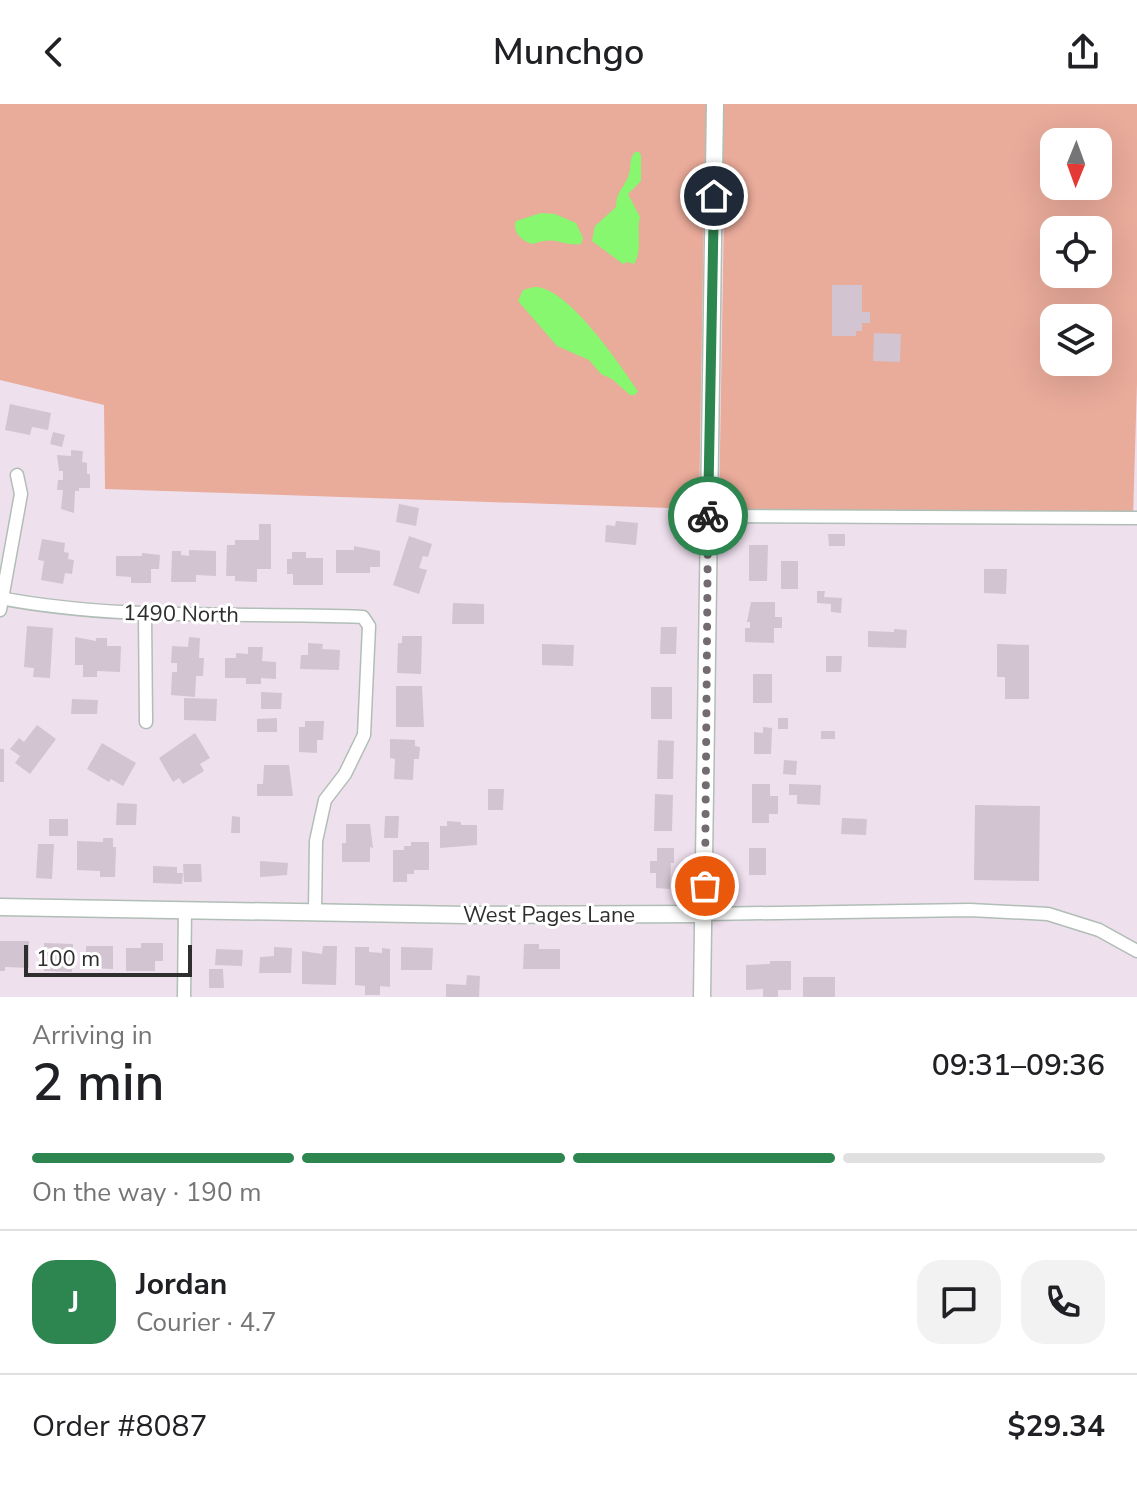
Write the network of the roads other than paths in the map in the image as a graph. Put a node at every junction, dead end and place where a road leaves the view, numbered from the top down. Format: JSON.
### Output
{"nodes":[{"id":1,"x":715,"y":104,"type":"edge"},
{"id":2,"x":17,"y":475,"type":"dead end"},
{"id":3,"x":708,"y":516,"type":"junction"},
{"id":4,"x":1137,"y":518,"type":"edge"},
{"id":5,"x":0,"y":602,"type":"edge"},
{"id":6,"x":145,"y":614,"type":"junction"},
{"id":7,"x":146,"y":722,"type":"dead end"},
{"id":8,"x":0,"y":907,"type":"edge"},
{"id":9,"x":185,"y":909,"type":"junction"},
{"id":10,"x":315,"y":911,"type":"junction"},
{"id":11,"x":705,"y":914,"type":"junction"},
{"id":12,"x":1137,"y":951,"type":"edge"},
{"id":13,"x":184,"y":997,"type":"edge"},
{"id":14,"x":702,"y":997,"type":"edge"}],
"edges":[{"from":1,"to":3,"type":"street"},
{"from":2,"to":5,"type":"street"},
{"from":3,"to":4,"type":"street"},
{"from":3,"to":11,"type":"street"},
{"from":5,"to":6,"type":"street","name":"1490 North"},
{"from":6,"to":7,"type":"street"},
{"from":6,"to":10,"type":"street","name":"1490 North"},
{"from":8,"to":9,"type":"street","name":"West Pages Lane"},
{"from":9,"to":10,"type":"street","name":"West Pages Lane"},
{"from":9,"to":13,"type":"street"},
{"from":10,"to":11,"type":"street","name":"West Pages Lane"},
{"from":11,"to":12,"type":"street","name":"West Pages Lane"},
{"from":11,"to":14,"type":"street"}]}
